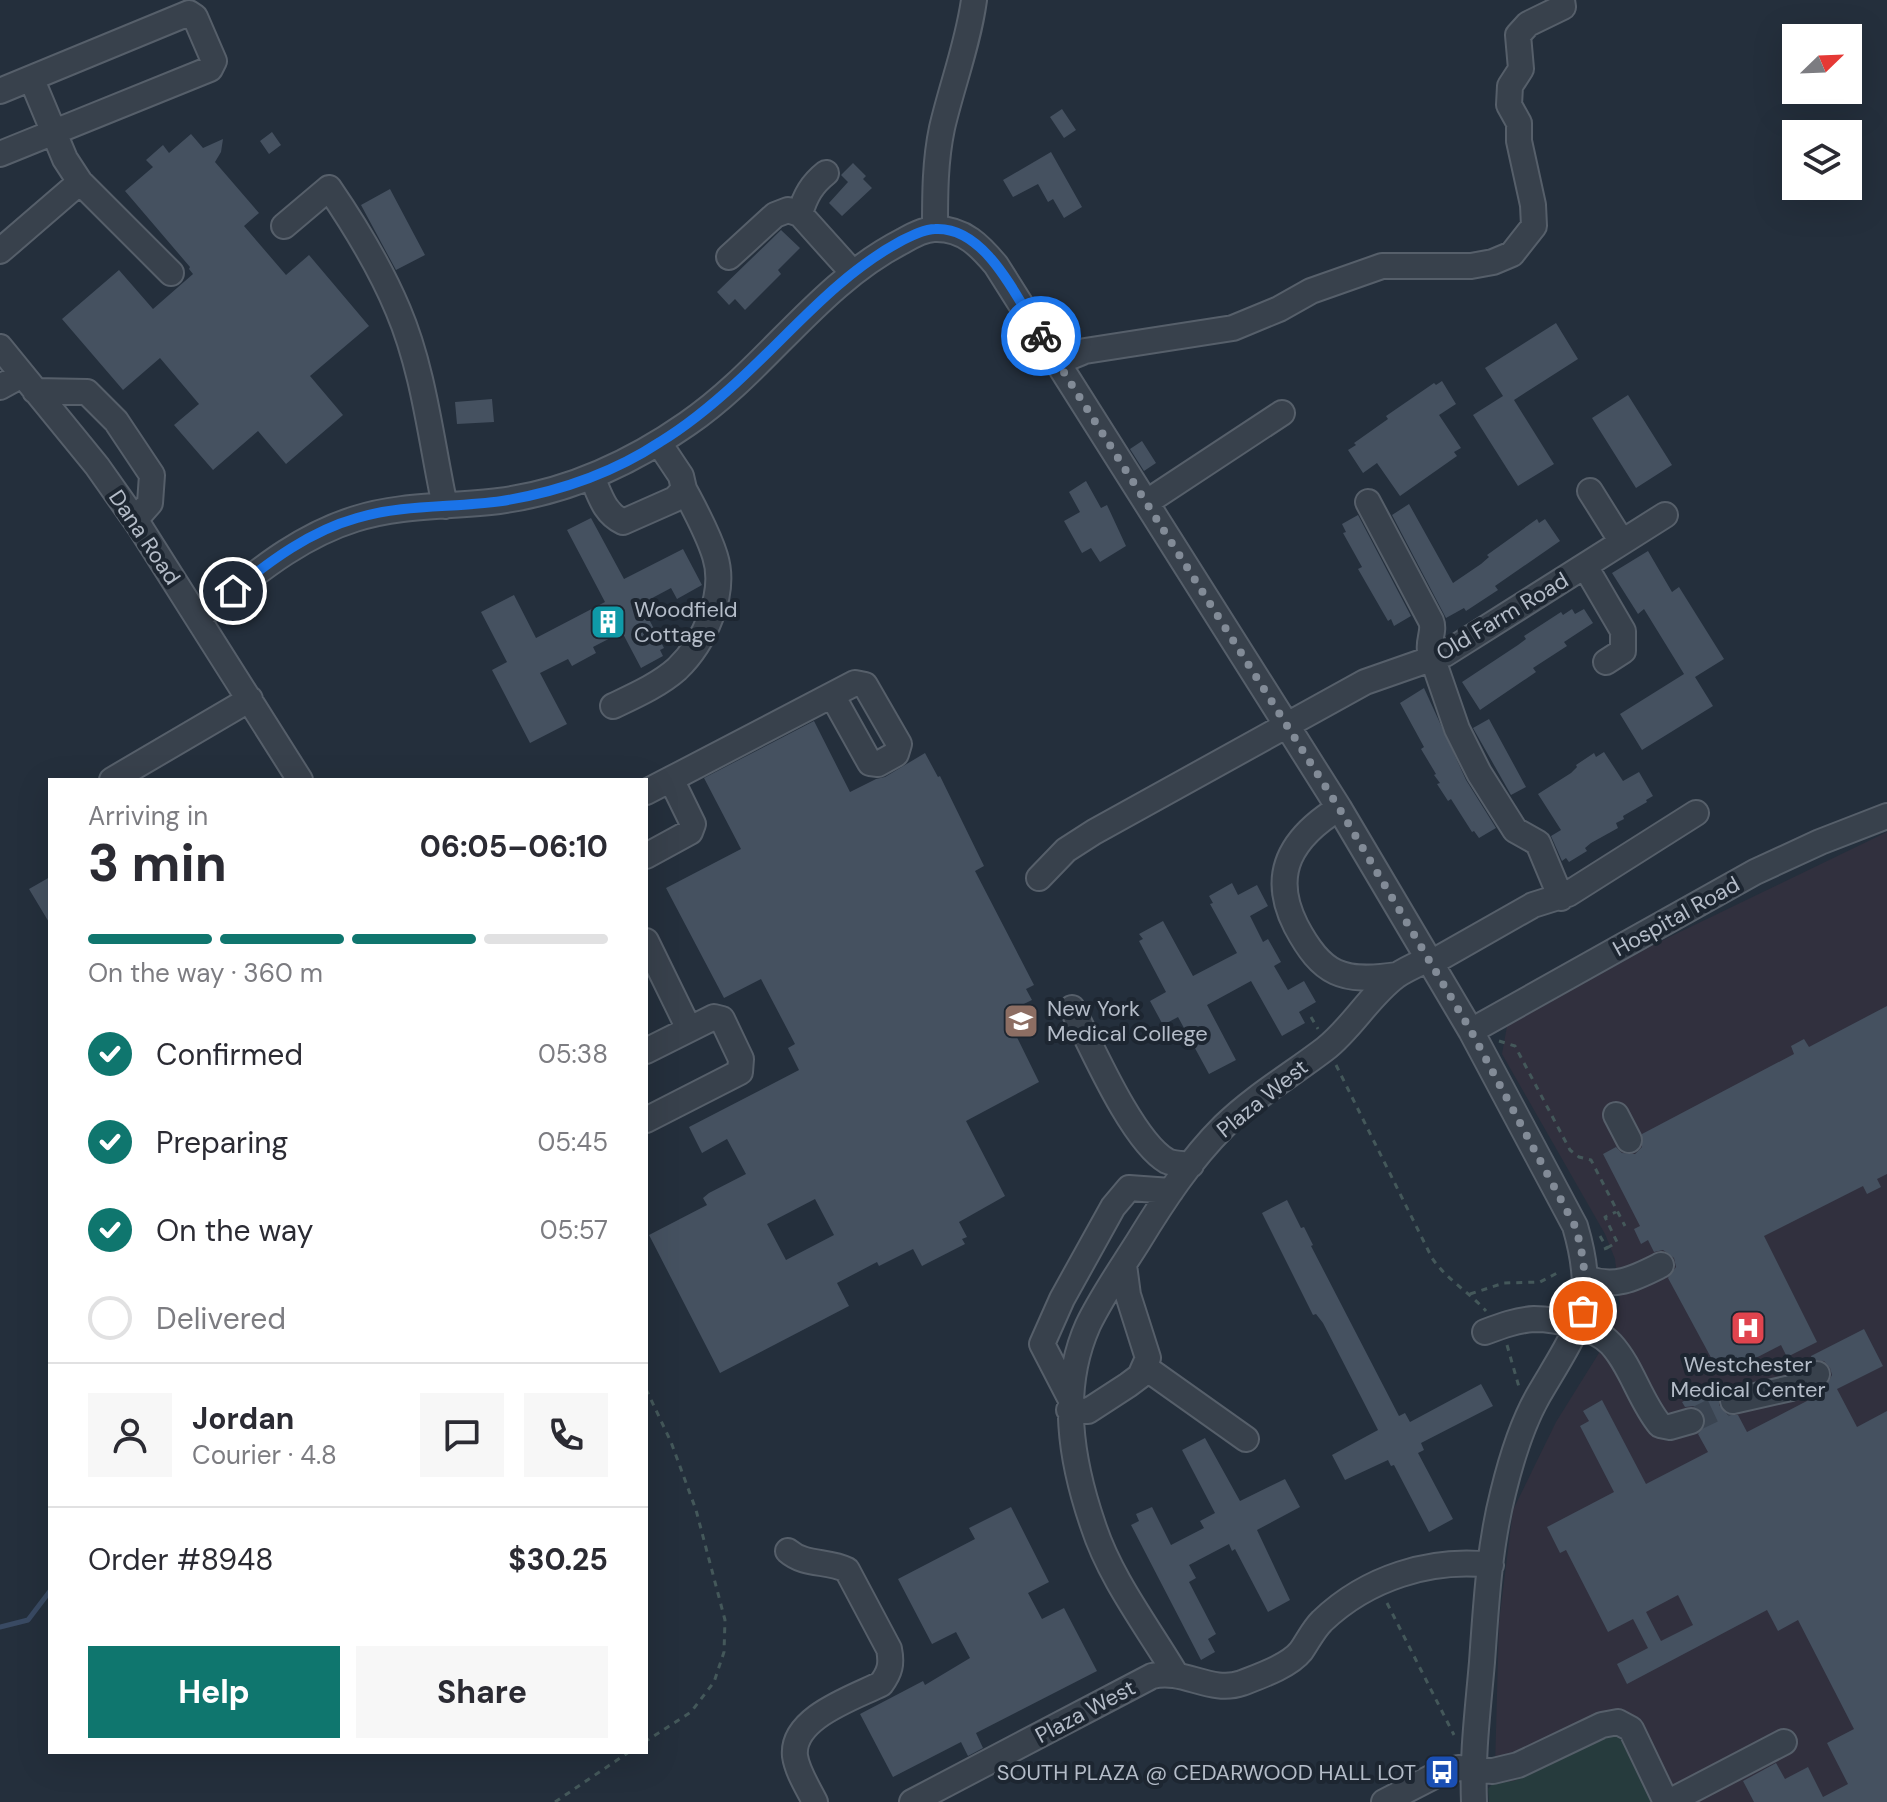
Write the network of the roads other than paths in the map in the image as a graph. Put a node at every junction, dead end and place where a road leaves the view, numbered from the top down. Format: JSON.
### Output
{"nodes":[{"id":1,"x":974,"y":0,"type":"edge"},
{"id":2,"x":1562,"y":0,"type":"edge"},
{"id":3,"x":32,"y":80,"type":"junction"},
{"id":4,"x":0,"y":91,"type":"edge"},
{"id":5,"x":54,"y":132,"type":"junction"},
{"id":6,"x":0,"y":154,"type":"edge"},
{"id":7,"x":826,"y":173,"type":"dead end"},
{"id":8,"x":80,"y":182,"type":"junction"},
{"id":9,"x":800,"y":214,"type":"junction"},
{"id":10,"x":284,"y":226,"type":"dead end"},
{"id":11,"x":935,"y":228,"type":"junction"},
{"id":12,"x":0,"y":251,"type":"edge"},
{"id":13,"x":729,"y":257,"type":"dead end"},
{"id":14,"x":171,"y":273,"type":"dead end"},
{"id":15,"x":853,"y":273,"type":"junction"},
{"id":16,"x":0,"y":347,"type":"edge"},
{"id":17,"x":1058,"y":362,"type":"junction"},
{"id":18,"x":19,"y":384,"type":"edge"},
{"id":19,"x":1282,"y":413,"type":"dead end"},
{"id":20,"x":659,"y":443,"type":"junction"},
{"id":21,"x":592,"y":477,"type":"junction"},
{"id":22,"x":684,"y":489,"type":"junction"},
{"id":23,"x":1590,"y":491,"type":"dead end"},
{"id":24,"x":1147,"y":502,"type":"junction"},
{"id":25,"x":1368,"y":502,"type":"dead end"},
{"id":26,"x":445,"y":506,"type":"junction"},
{"id":27,"x":1665,"y":515,"type":"dead end"},
{"id":28,"x":135,"y":520,"type":"junction"},
{"id":29,"x":1622,"y":542,"type":"junction"},
{"id":30,"x":1585,"y":566,"type":"junction"},
{"id":31,"x":198,"y":618,"type":"junction"},
{"id":32,"x":1434,"y":658,"type":"junction"},
{"id":33,"x":1606,"y":662,"type":"dead end"},
{"id":34,"x":832,"y":695,"type":"dead end"},
{"id":35,"x":250,"y":699,"type":"junction"},
{"id":36,"x":613,"y":706,"type":"dead end"},
{"id":37,"x":1288,"y":724,"type":"junction"},
{"id":38,"x":115,"y":778,"type":"edge"},
{"id":39,"x":299,"y":778,"type":"edge"},
{"id":40,"x":671,"y":779,"type":"junction"},
{"id":41,"x":648,"y":791,"type":"edge"},
{"id":42,"x":1339,"y":808,"type":"junction"},
{"id":43,"x":1696,"y":813,"type":"dead end"},
{"id":44,"x":1887,"y":816,"type":"edge"},
{"id":45,"x":648,"y":855,"type":"edge"},
{"id":46,"x":1039,"y":878,"type":"dead end"},
{"id":47,"x":1561,"y":898,"type":"junction"},
{"id":48,"x":648,"y":945,"type":"edge"},
{"id":49,"x":1430,"y":961,"type":"junction"},
{"id":50,"x":1397,"y":975,"type":"junction"},
{"id":51,"x":1072,"y":1008,"type":"dead end"},
{"id":52,"x":1478,"y":1027,"type":"junction"},
{"id":53,"x":689,"y":1029,"type":"junction"},
{"id":54,"x":648,"y":1050,"type":"edge"},
{"id":55,"x":1616,"y":1115,"type":"dead end"},
{"id":56,"x":648,"y":1119,"type":"edge"},
{"id":57,"x":1629,"y":1140,"type":"dead end"},
{"id":58,"x":1191,"y":1165,"type":"junction"},
{"id":59,"x":1171,"y":1191,"type":"junction"},
{"id":60,"x":1124,"y":1265,"type":"junction"},
{"id":61,"x":1661,"y":1265,"type":"dead end"},
{"id":62,"x":1584,"y":1269,"type":"junction"},
{"id":63,"x":1577,"y":1327,"type":"junction"},
{"id":64,"x":1492,"y":1329,"type":"road end"},
{"id":65,"x":1146,"y":1368,"type":"junction"},
{"id":66,"x":1817,"y":1374,"type":"dead end"},
{"id":67,"x":1733,"y":1401,"type":"tunnel mouth"},
{"id":68,"x":1070,"y":1405,"type":"junction"},
{"id":69,"x":1691,"y":1421,"type":"tunnel mouth"},
{"id":70,"x":1246,"y":1439,"type":"dead end"},
{"id":71,"x":788,"y":1551,"type":"dead end"},
{"id":72,"x":1491,"y":1565,"type":"junction"},
{"id":73,"x":1175,"y":1673,"type":"junction"},
{"id":74,"x":1784,"y":1742,"type":"dead end"},
{"id":75,"x":1473,"y":1771,"type":"junction"},
{"id":76,"x":1712,"y":1792,"type":"edge"},
{"id":77,"x":815,"y":1802,"type":"edge"},
{"id":78,"x":912,"y":1802,"type":"edge"},
{"id":79,"x":1384,"y":1802,"type":"edge"},
{"id":80,"x":1474,"y":1802,"type":"edge"},
{"id":81,"x":1668,"y":1802,"type":"edge"}],
"edges":[{"from":1,"to":11,"type":"street"},
{"from":2,"to":17,"type":"street"},
{"from":3,"to":4,"type":"street"},
{"from":3,"to":5,"type":"street"},
{"from":3,"to":5,"type":"street"},
{"from":5,"to":6,"type":"street"},
{"from":5,"to":8,"type":"street"},
{"from":7,"to":9,"type":"street"},
{"from":8,"to":12,"type":"street"},
{"from":8,"to":14,"type":"street"},
{"from":9,"to":13,"type":"street"},
{"from":9,"to":15,"type":"street"},
{"from":10,"to":26,"type":"street"},
{"from":11,"to":15,"type":"street"},
{"from":11,"to":17,"type":"street"},
{"from":15,"to":20,"type":"street"},
{"from":16,"to":18,"type":"street","name":"Dana Road"},
{"from":17,"to":24,"type":"street"},
{"from":18,"to":28,"type":"street","name":"Dana Road"},
{"from":18,"to":28,"type":"street"},
{"from":19,"to":24,"type":"street"},
{"from":20,"to":21,"type":"street"},
{"from":20,"to":22,"type":"street"},
{"from":21,"to":22,"type":"street"},
{"from":21,"to":26,"type":"street"},
{"from":22,"to":36,"type":"street"},
{"from":23,"to":29,"type":"street"},
{"from":24,"to":37,"type":"street"},
{"from":25,"to":32,"type":"street"},
{"from":26,"to":31,"type":"street"},
{"from":27,"to":29,"type":"street","name":"Old Farm Road"},
{"from":28,"to":31,"type":"street","name":"Dana Road"},
{"from":29,"to":30,"type":"street","name":"Old Farm Road"},
{"from":30,"to":32,"type":"street","name":"Old Farm Road"},
{"from":30,"to":33,"type":"street"},
{"from":31,"to":35,"type":"street","name":"Dana Road"},
{"from":32,"to":37,"type":"street","name":"Old Farm Road"},
{"from":32,"to":47,"type":"street"},
{"from":34,"to":40,"type":"street"},
{"from":35,"to":38,"type":"street"},
{"from":35,"to":39,"type":"street","name":"Dana Road"},
{"from":37,"to":42,"type":"street"},
{"from":37,"to":46,"type":"street","name":"Old Farm Road"},
{"from":40,"to":41,"type":"street"},
{"from":40,"to":45,"type":"street"},
{"from":42,"to":49,"type":"street"},
{"from":42,"to":50,"type":"street"},
{"from":43,"to":47,"type":"street","name":"Plaza West"},
{"from":44,"to":52,"type":"street","name":"Hospital Road"},
{"from":47,"to":49,"type":"street","name":"Plaza West"},
{"from":48,"to":53,"type":"street"},
{"from":49,"to":50,"type":"street","name":"Plaza West"},
{"from":49,"to":52,"type":"street"},
{"from":50,"to":58,"type":"street","name":"Plaza West"},
{"from":51,"to":58,"type":"street"},
{"from":52,"to":62,"type":"street"},
{"from":53,"to":54,"type":"street"},
{"from":53,"to":56,"type":"street"},
{"from":55,"to":57,"type":"street"},
{"from":58,"to":59,"type":"street","name":"Plaza West"},
{"from":59,"to":60,"type":"street","name":"Plaza West"},
{"from":59,"to":68,"type":"street"},
{"from":60,"to":65,"type":"street"},
{"from":60,"to":68,"type":"street","name":"Plaza West"},
{"from":61,"to":62,"type":"street"},
{"from":62,"to":63,"type":"street"},
{"from":63,"to":64,"type":"street"},
{"from":63,"to":69,"type":"street"},
{"from":63,"to":72,"type":"street"},
{"from":65,"to":68,"type":"street"},
{"from":65,"to":70,"type":"street"},
{"from":66,"to":67,"type":"street"},
{"from":68,"to":73,"type":"street","name":"Plaza West"},
{"from":71,"to":77,"type":"street"},
{"from":72,"to":73,"type":"street"},
{"from":72,"to":75,"type":"street"},
{"from":73,"to":78,"type":"street","name":"Plaza West"},
{"from":74,"to":76,"type":"street"},
{"from":75,"to":79,"type":"street"},
{"from":75,"to":80,"type":"street"},
{"from":75,"to":81,"type":"street"},
{"from":76,"to":81,"type":"street"}]}
